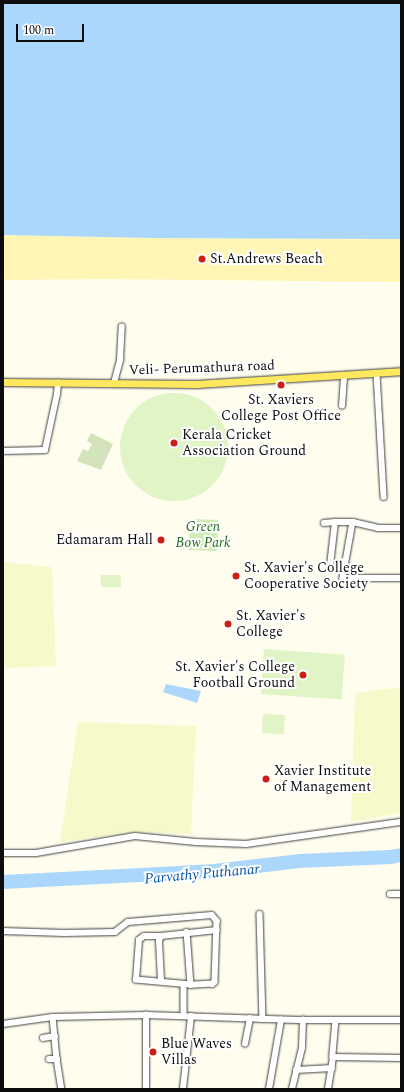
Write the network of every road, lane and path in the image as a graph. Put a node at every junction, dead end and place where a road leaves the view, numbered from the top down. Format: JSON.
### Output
{"nodes":[{"id":1,"x":122,"y":327,"type":"dead end"},
{"id":2,"x":401,"y":372,"type":"edge"},
{"id":3,"x":377,"y":374,"type":"junction"},
{"id":4,"x":344,"y":376,"type":"junction"},
{"id":5,"x":3,"y":382,"type":"edge"},
{"id":6,"x":58,"y":383,"type":"junction"},
{"id":7,"x":114,"y":383,"type":"junction"},
{"id":8,"x":342,"y":406,"type":"dead end"},
{"id":9,"x":3,"y":451,"type":"edge"},
{"id":10,"x":384,"y":497,"type":"dead end"},
{"id":11,"x":335,"y":522,"type":"junction"},
{"id":12,"x":353,"y":522,"type":"junction"},
{"id":13,"x":324,"y":523,"type":"dead end"},
{"id":14,"x":401,"y":528,"type":"edge"},
{"id":15,"x":330,"y":566,"type":"dead end"},
{"id":16,"x":401,"y":578,"type":"edge"},
{"id":17,"x":401,"y":822,"type":"edge"},
{"id":18,"x":3,"y":853,"type":"edge"},
{"id":19,"x":390,"y":894,"type":"dead end"},
{"id":20,"x":401,"y":894,"type":"edge"},
{"id":21,"x":260,"y":914,"type":"dead end"},
{"id":22,"x":216,"y":930,"type":"junction"},
{"id":23,"x":3,"y":931,"type":"edge"},
{"id":24,"x":187,"y":932,"type":"junction"},
{"id":25,"x":161,"y":936,"type":"junction"},
{"id":26,"x":161,"y":981,"type":"junction"},
{"id":27,"x":184,"y":985,"type":"junction"},
{"id":28,"x":191,"y":985,"type":"junction"},
{"id":29,"x":146,"y":1015,"type":"junction"},
{"id":30,"x":184,"y":1016,"type":"junction"},
{"id":31,"x":191,"y":1016,"type":"junction"},
{"id":32,"x":53,"y":1017,"type":"junction"},
{"id":33,"x":250,"y":1018,"type":"junction"},
{"id":34,"x":263,"y":1019,"type":"junction"},
{"id":35,"x":281,"y":1020,"type":"junction"},
{"id":36,"x":303,"y":1020,"type":"junction"},
{"id":37,"x":336,"y":1020,"type":"junction"},
{"id":38,"x":401,"y":1020,"type":"edge"},
{"id":39,"x":3,"y":1024,"type":"edge"},
{"id":40,"x":55,"y":1036,"type":"junction"},
{"id":41,"x":44,"y":1038,"type":"dead end"},
{"id":42,"x":246,"y":1044,"type":"dead end"},
{"id":43,"x":333,"y":1057,"type":"junction"},
{"id":44,"x":401,"y":1058,"type":"edge"},
{"id":45,"x":49,"y":1059,"type":"dead end"},
{"id":46,"x":56,"y":1059,"type":"junction"},
{"id":47,"x":332,"y":1068,"type":"junction"},
{"id":48,"x":296,"y":1070,"type":"junction"},
{"id":49,"x":146,"y":1087,"type":"dead end"},
{"id":50,"x":62,"y":1089,"type":"edge"},
{"id":51,"x":183,"y":1089,"type":"edge"},
{"id":52,"x":269,"y":1089,"type":"edge"},
{"id":53,"x":292,"y":1089,"type":"edge"},
{"id":54,"x":328,"y":1089,"type":"edge"}],
"edges":[{"from":1,"to":7,"type":"street"},
{"from":2,"to":3,"type":"main road","name":"Veli- Perumathura road"},
{"from":3,"to":4,"type":"main road","name":"Veli- Perumathura road"},
{"from":3,"to":10,"type":"street"},
{"from":4,"to":7,"type":"main road","name":"Veli- Perumathura road"},
{"from":4,"to":8,"type":"street"},
{"from":5,"to":6,"type":"main road","name":"Veli- Perumathura road"},
{"from":6,"to":7,"type":"main road","name":"Veli- Perumathura road"},
{"from":6,"to":9,"type":"street"},
{"from":11,"to":12,"type":"street"},
{"from":11,"to":13,"type":"street"},
{"from":11,"to":15,"type":"street"},
{"from":12,"to":14,"type":"street"},
{"from":12,"to":16,"type":"street"},
{"from":17,"to":18,"type":"street"},
{"from":19,"to":20,"type":"street"},
{"from":21,"to":34,"type":"street"},
{"from":22,"to":23,"type":"street"},
{"from":22,"to":24,"type":"street"},
{"from":22,"to":28,"type":"street"},
{"from":24,"to":25,"type":"street"},
{"from":24,"to":28,"type":"street"},
{"from":25,"to":26,"type":"street"},
{"from":25,"to":26,"type":"street"},
{"from":26,"to":27,"type":"street"},
{"from":27,"to":28,"type":"street"},
{"from":27,"to":30,"type":"street"},
{"from":29,"to":30,"type":"street"},
{"from":29,"to":32,"type":"street"},
{"from":29,"to":49,"type":"street"},
{"from":30,"to":31,"type":"street"},
{"from":31,"to":33,"type":"street"},
{"from":31,"to":51,"type":"street"},
{"from":32,"to":39,"type":"street"},
{"from":32,"to":40,"type":"street"},
{"from":33,"to":34,"type":"street"},
{"from":33,"to":42,"type":"street"},
{"from":34,"to":35,"type":"street"},
{"from":35,"to":36,"type":"street"},
{"from":35,"to":52,"type":"street"},
{"from":36,"to":37,"type":"street"},
{"from":36,"to":48,"type":"street"},
{"from":37,"to":38,"type":"street"},
{"from":37,"to":43,"type":"street"},
{"from":40,"to":41,"type":"street"},
{"from":40,"to":46,"type":"street"},
{"from":43,"to":44,"type":"street"},
{"from":43,"to":47,"type":"street"},
{"from":45,"to":46,"type":"street"},
{"from":46,"to":50,"type":"street"},
{"from":47,"to":48,"type":"street"},
{"from":47,"to":54,"type":"street"},
{"from":48,"to":53,"type":"street"}]}
